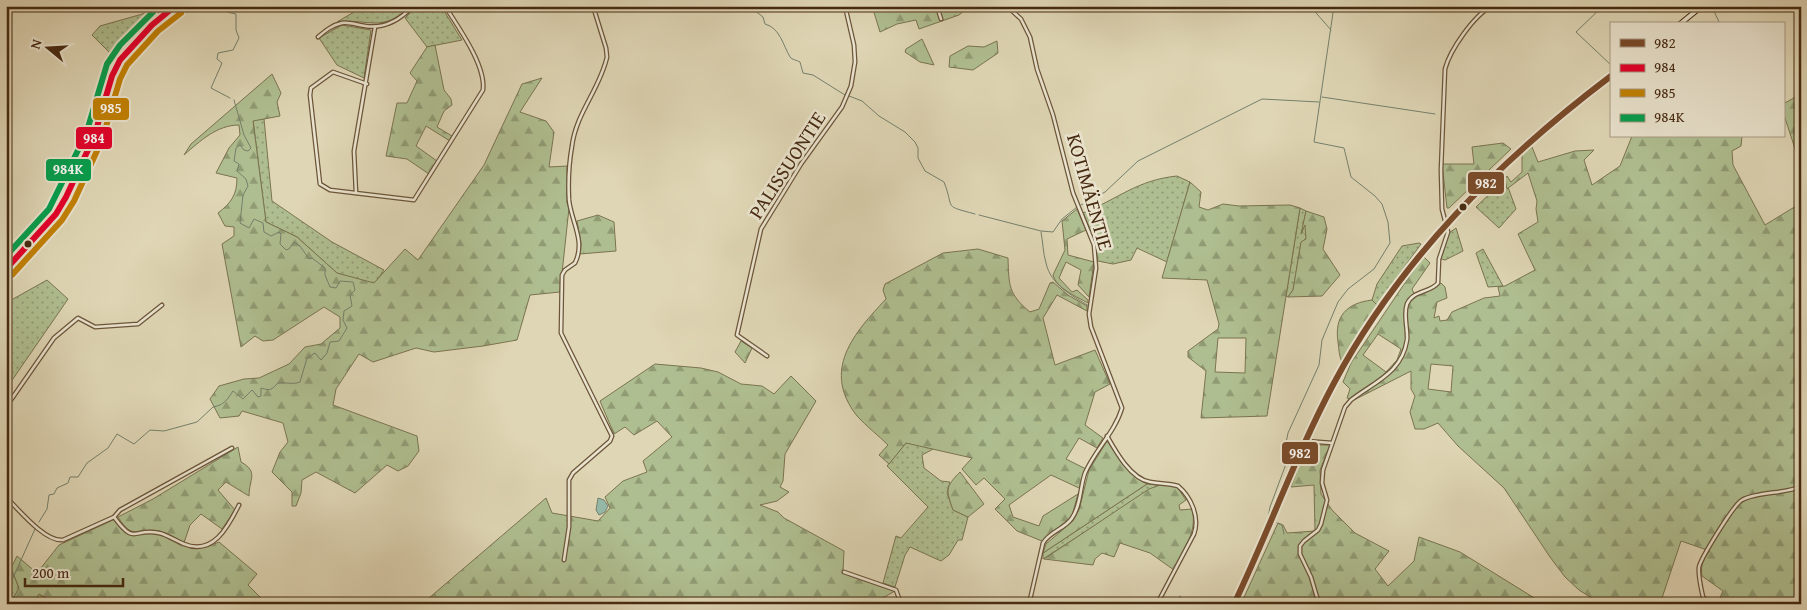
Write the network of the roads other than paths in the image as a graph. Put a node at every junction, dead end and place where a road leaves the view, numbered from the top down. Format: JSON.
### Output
{"nodes":[{"id":1,"x":154,"y":6,"type":"edge"},
{"id":2,"x":175,"y":6,"type":"edge"},
{"id":3,"x":414,"y":6,"type":"edge"},
{"id":4,"x":445,"y":6,"type":"edge"},
{"id":5,"x":593,"y":6,"type":"edge"},
{"id":6,"x":845,"y":6,"type":"edge"},
{"id":7,"x":937,"y":6,"type":"edge"},
{"id":8,"x":1007,"y":6,"type":"edge"},
{"id":9,"x":1492,"y":6,"type":"edge"},
{"id":10,"x":1702,"y":6,"type":"edge"},
{"id":11,"x":159,"y":18,"type":"junction"},
{"id":12,"x":941,"y":19,"type":"dead end"},
{"id":13,"x":1682,"y":22,"type":"edge"},
{"id":14,"x":375,"y":27,"type":"junction"},
{"id":15,"x":318,"y":37,"type":"dead end"},
{"id":16,"x":1610,"y":77,"type":"edge"},
{"id":17,"x":366,"y":84,"type":"junction"},
{"id":18,"x":356,"y":193,"type":"junction"},
{"id":19,"x":1446,"y":222,"type":"junction"},
{"id":20,"x":6,"y":269,"type":"edge"},
{"id":21,"x":162,"y":305,"type":"dead end"},
{"id":22,"x":767,"y":356,"type":"dead end"},
{"id":23,"x":6,"y":407,"type":"edge"},
{"id":24,"x":1108,"y":436,"type":"junction"},
{"id":25,"x":1306,"y":441,"type":"junction"},
{"id":26,"x":1332,"y":442,"type":"junction"},
{"id":27,"x":232,"y":448,"type":"dead end"},
{"id":28,"x":1801,"y":486,"type":"edge"},
{"id":29,"x":6,"y":497,"type":"edge"},
{"id":30,"x":239,"y":505,"type":"dead end"},
{"id":31,"x":114,"y":517,"type":"junction"},
{"id":32,"x":564,"y":560,"type":"dead end"},
{"id":33,"x":844,"y":572,"type":"dead end"},
{"id":34,"x":901,"y":604,"type":"edge"},
{"id":35,"x":1029,"y":604,"type":"edge"},
{"id":36,"x":1157,"y":604,"type":"edge"},
{"id":37,"x":1234,"y":604,"type":"edge"},
{"id":38,"x":1319,"y":604,"type":"edge"},
{"id":39,"x":1710,"y":604,"type":"edge"}],
"edges":[{"from":1,"to":11,"type":"street"},
{"from":2,"to":11,"type":"main road"},
{"from":3,"to":14,"type":"street"},
{"from":4,"to":18,"type":"street"},
{"from":5,"to":32,"type":"street"},
{"from":6,"to":22,"type":"street","name":"PALISSUONTIE"},
{"from":7,"to":12,"type":"street"},
{"from":8,"to":24,"type":"street","name":"KOTIMÄENTIE"},
{"from":9,"to":19,"type":"street"},
{"from":10,"to":13,"type":"main road"},
{"from":11,"to":20,"type":"main road"},
{"from":14,"to":15,"type":"street"},
{"from":14,"to":17,"type":"street"},
{"from":16,"to":19,"type":"main road"},
{"from":17,"to":18,"type":"street"},
{"from":17,"to":18,"type":"street"},
{"from":19,"to":25,"type":"main road"},
{"from":19,"to":26,"type":"street"},
{"from":21,"to":23,"type":"street"},
{"from":24,"to":35,"type":"street","name":"KOTIMÄENTIE"},
{"from":24,"to":36,"type":"street"},
{"from":25,"to":26,"type":"street"},
{"from":25,"to":37,"type":"main road"},
{"from":26,"to":38,"type":"street"},
{"from":27,"to":31,"type":"street"},
{"from":28,"to":39,"type":"street"},
{"from":29,"to":31,"type":"street"},
{"from":30,"to":31,"type":"street"},
{"from":33,"to":34,"type":"street"}]}
